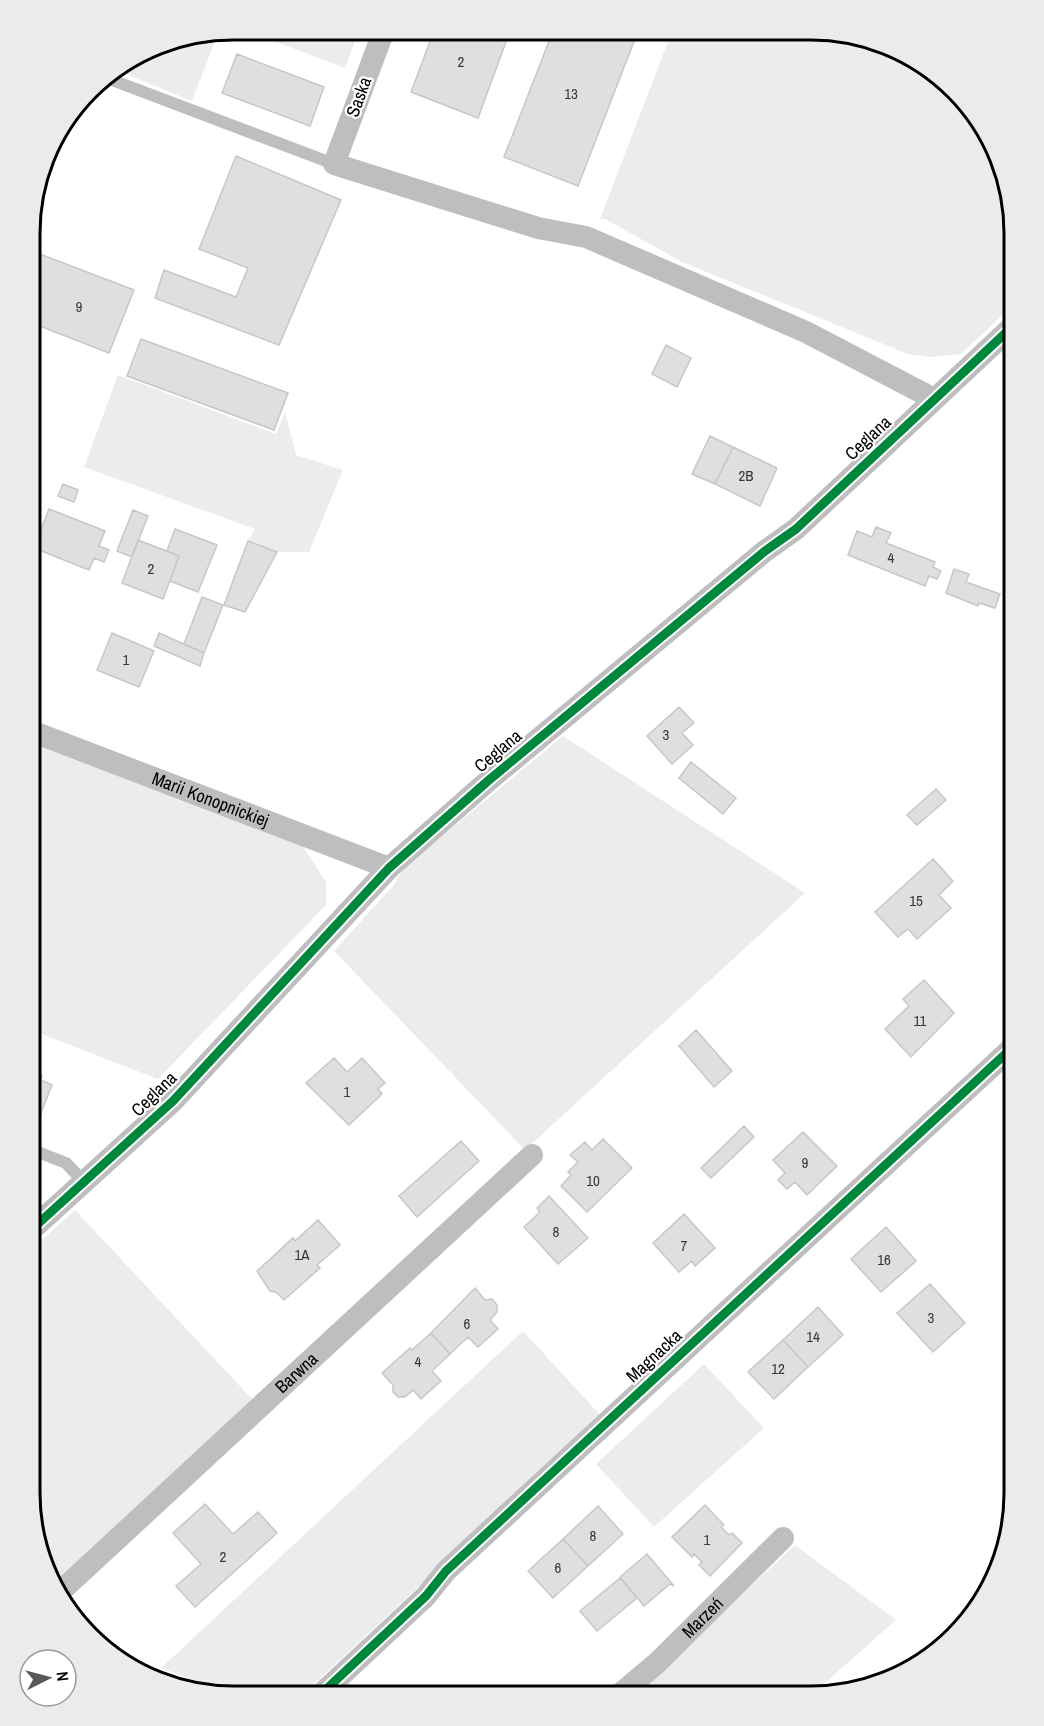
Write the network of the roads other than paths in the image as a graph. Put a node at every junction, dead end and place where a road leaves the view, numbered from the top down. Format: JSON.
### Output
{"nodes":[{"id":1,"x":380,"y":40,"type":"edge"},
{"id":2,"x":115,"y":81,"type":"edge"},
{"id":3,"x":334,"y":164,"type":"junction"},
{"id":4,"x":1004,"y":334,"type":"edge"},
{"id":5,"x":934,"y":399,"type":"junction"},
{"id":6,"x":40,"y":734,"type":"edge"},
{"id":7,"x":388,"y":868,"type":"junction"},
{"id":8,"x":1003,"y":1056,"type":"edge"},
{"id":9,"x":40,"y":1153,"type":"edge"},
{"id":10,"x":532,"y":1155,"type":"dead end"},
{"id":11,"x":84,"y":1182,"type":"junction"},
{"id":12,"x":40,"y":1222,"type":"edge"},
{"id":13,"x":783,"y":1538,"type":"dead end"},
{"id":14,"x":65,"y":1587,"type":"edge"},
{"id":15,"x":330,"y":1686,"type":"edge"},
{"id":16,"x":630,"y":1686,"type":"edge"}],
"edges":[{"from":1,"to":3,"type":"street","name":"Saska"},
{"from":2,"to":3,"type":"lane"},
{"from":3,"to":5,"type":"street"},
{"from":4,"to":5,"type":"street","name":"Ceglana"},
{"from":5,"to":7,"type":"street","name":"Ceglana"},
{"from":6,"to":7,"type":"street","name":"Marii Konopnickiej"},
{"from":7,"to":11,"type":"street","name":"Ceglana"},
{"from":8,"to":15,"type":"street","name":"Magnacka"},
{"from":9,"to":11,"type":"lane"},
{"from":10,"to":14,"type":"street","name":"Barwna"},
{"from":11,"to":12,"type":"street","name":"Ceglana"},
{"from":13,"to":16,"type":"street","name":"Marzeń"}]}
